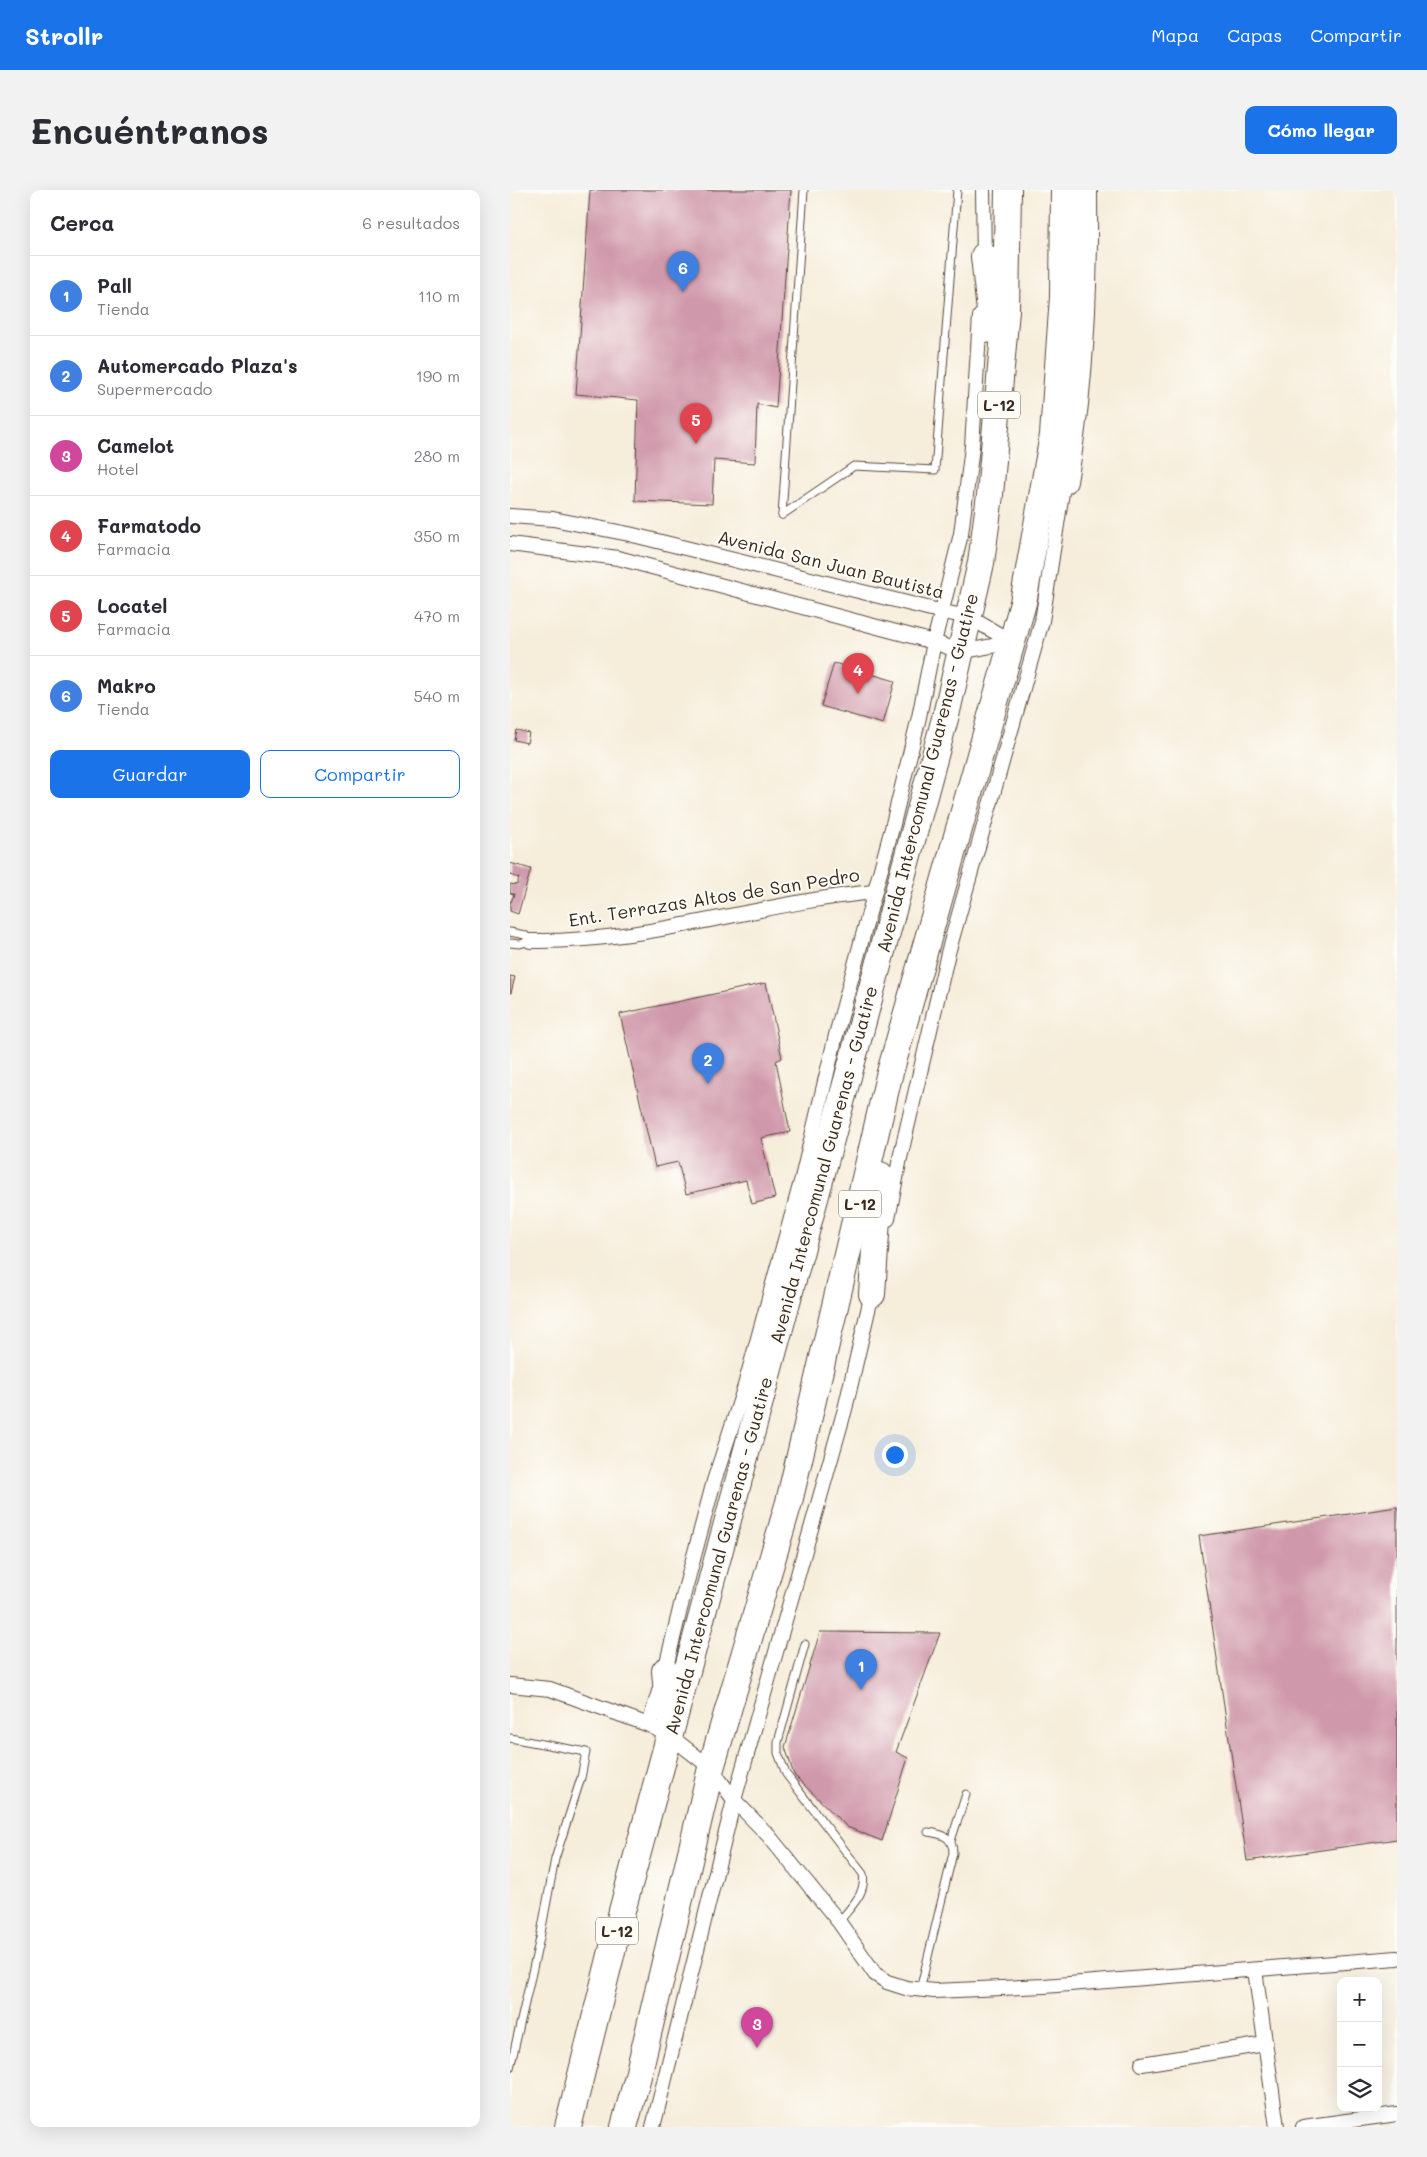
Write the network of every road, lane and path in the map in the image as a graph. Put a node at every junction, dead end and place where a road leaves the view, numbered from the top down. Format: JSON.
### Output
{"nodes":[{"id":1,"x":804,"y":190,"type":"edge"},
{"id":2,"x":957,"y":190,"type":"edge"},
{"id":3,"x":983,"y":190,"type":"edge"},
{"id":4,"x":1008,"y":190,"type":"edge"},
{"id":5,"x":1064,"y":190,"type":"edge"},
{"id":6,"x":1084,"y":190,"type":"edge"},
{"id":7,"x":984,"y":256,"type":"junction"},
{"id":8,"x":1000,"y":400,"type":"junction"},
{"id":9,"x":1062,"y":486,"type":"junction"},
{"id":10,"x":510,"y":516,"type":"edge"},
{"id":11,"x":510,"y":544,"type":"edge"},
{"id":12,"x":1023,"y":603,"type":"junction"},
{"id":13,"x":943,"y":612,"type":"junction"},
{"id":14,"x":969,"y":617,"type":"junction"},
{"id":15,"x":934,"y":642,"type":"junction"},
{"id":16,"x":1012,"y":642,"type":"junction"},
{"id":17,"x":961,"y":652,"type":"junction"},
{"id":18,"x":874,"y":892,"type":"junction"},
{"id":19,"x":510,"y":932,"type":"edge"},
{"id":20,"x":530,"y":941,"type":"junction"},
{"id":21,"x":510,"y":943,"type":"edge"},
{"id":22,"x":889,"y":1076,"type":"junction"},
{"id":23,"x":872,"y":1294,"type":"junction"},
{"id":24,"x":805,"y":1644,"type":"dead end"},
{"id":25,"x":665,"y":1671,"type":"joint"},
{"id":26,"x":510,"y":1685,"type":"edge"},
{"id":27,"x":659,"y":1730,"type":"junction"},
{"id":28,"x":510,"y":1738,"type":"edge"},
{"id":29,"x":710,"y":1768,"type":"junction"},
{"id":30,"x":966,"y":1794,"type":"dead end"},
{"id":31,"x":734,"y":1800,"type":"junction"},
{"id":32,"x":928,"y":1832,"type":"dead end"},
{"id":33,"x":951,"y":1841,"type":"junction"},
{"id":34,"x":839,"y":1922,"type":"junction"},
{"id":35,"x":1397,"y":1958,"type":"edge"},
{"id":36,"x":1255,"y":1970,"type":"junction"},
{"id":37,"x":920,"y":1990,"type":"junction"},
{"id":38,"x":1265,"y":2044,"type":"junction"},
{"id":39,"x":1142,"y":2064,"type":"dead end"},
{"id":40,"x":510,"y":2068,"type":"edge"},
{"id":41,"x":1397,"y":2114,"type":"edge"},
{"id":42,"x":568,"y":2127,"type":"edge"},
{"id":43,"x":624,"y":2127,"type":"edge"},
{"id":44,"x":652,"y":2127,"type":"edge"},
{"id":45,"x":1277,"y":2127,"type":"edge"},
{"id":46,"x":1303,"y":2127,"type":"edge"}],
"edges":[{"from":1,"to":2,"type":"lane"},
{"from":3,"to":7,"type":"street","name":"Avenida Intercomunal Guarenas - Guatire","number":"L-12"},
{"from":4,"to":8,"type":"highway","name":"Avenida Intercomunal Guarenas - Guatire","number":"L-12"},
{"from":5,"to":12,"type":"highway","number":"L-12"},
{"from":6,"to":9,"type":"highway"},
{"from":7,"to":8,"type":"highway"},
{"from":7,"to":13,"type":"street","name":"Avenida Intercomunal Guarenas - Guatire","number":"L-12"},
{"from":8,"to":14,"type":"highway","name":"Avenida Intercomunal Guarenas - Guatire","number":"L-12"},
{"from":9,"to":12,"type":"highway"},
{"from":9,"to":23,"type":"street","number":"L-12"},
{"from":10,"to":13,"type":"street","name":"Avenida San Juan Bautista"},
{"from":11,"to":15,"type":"street"},
{"from":12,"to":16,"type":"highway","number":"L-12"},
{"from":13,"to":14,"type":"street","name":"Avenida San Juan Bautista"},
{"from":13,"to":15,"type":"street","name":"Avenida Intercomunal Guarenas - Guatire","number":"L-12"},
{"from":14,"to":16,"type":"street","name":"Avenida San Juan Bautista"},
{"from":14,"to":17,"type":"highway","name":"Avenida Intercomunal Guarenas - Guatire","number":"L-12"},
{"from":15,"to":17,"type":"street"},
{"from":15,"to":18,"type":"street","name":"Avenida Intercomunal Guarenas - Guatire","number":"L-12"},
{"from":16,"to":17,"type":"street"},
{"from":16,"to":22,"type":"highway","number":"L-12"},
{"from":17,"to":27,"type":"highway","name":"Avenida Intercomunal Guarenas - Guatire","number":"L-12"},
{"from":18,"to":20,"type":"street","name":"Ent. Terrazas Altos de San Pedro"},
{"from":18,"to":25,"type":"street","name":"Avenida Intercomunal Guarenas - Guatire","number":"L-12"},
{"from":19,"to":20,"type":"lane"},
{"from":20,"to":21,"type":"lane"},
{"from":22,"to":23,"type":"highway"},
{"from":22,"to":29,"type":"highway","number":"L-12"},
{"from":23,"to":31,"type":"street","number":"L-12"},
{"from":24,"to":34,"type":"lane"},
{"from":25,"to":27,"type":"highway"},
{"from":26,"to":27,"type":"street"},
{"from":27,"to":29,"type":"street"},
{"from":27,"to":42,"type":"highway","name":"Avenida Intercomunal Guarenas - Guatire","number":"L-12"},
{"from":28,"to":40,"type":"lane"},
{"from":29,"to":31,"type":"street"},
{"from":29,"to":43,"type":"highway","number":"L-12"},
{"from":30,"to":33,"type":"lane"},
{"from":31,"to":34,"type":"street"},
{"from":31,"to":44,"type":"street","number":"L-12"},
{"from":32,"to":33,"type":"lane"},
{"from":33,"to":37,"type":"lane"},
{"from":34,"to":37,"type":"street"},
{"from":35,"to":36,"type":"street"},
{"from":36,"to":37,"type":"street"},
{"from":36,"to":38,"type":"street"},
{"from":38,"to":39,"type":"street"},
{"from":38,"to":45,"type":"street"},
{"from":41,"to":46,"type":"street"}]}
